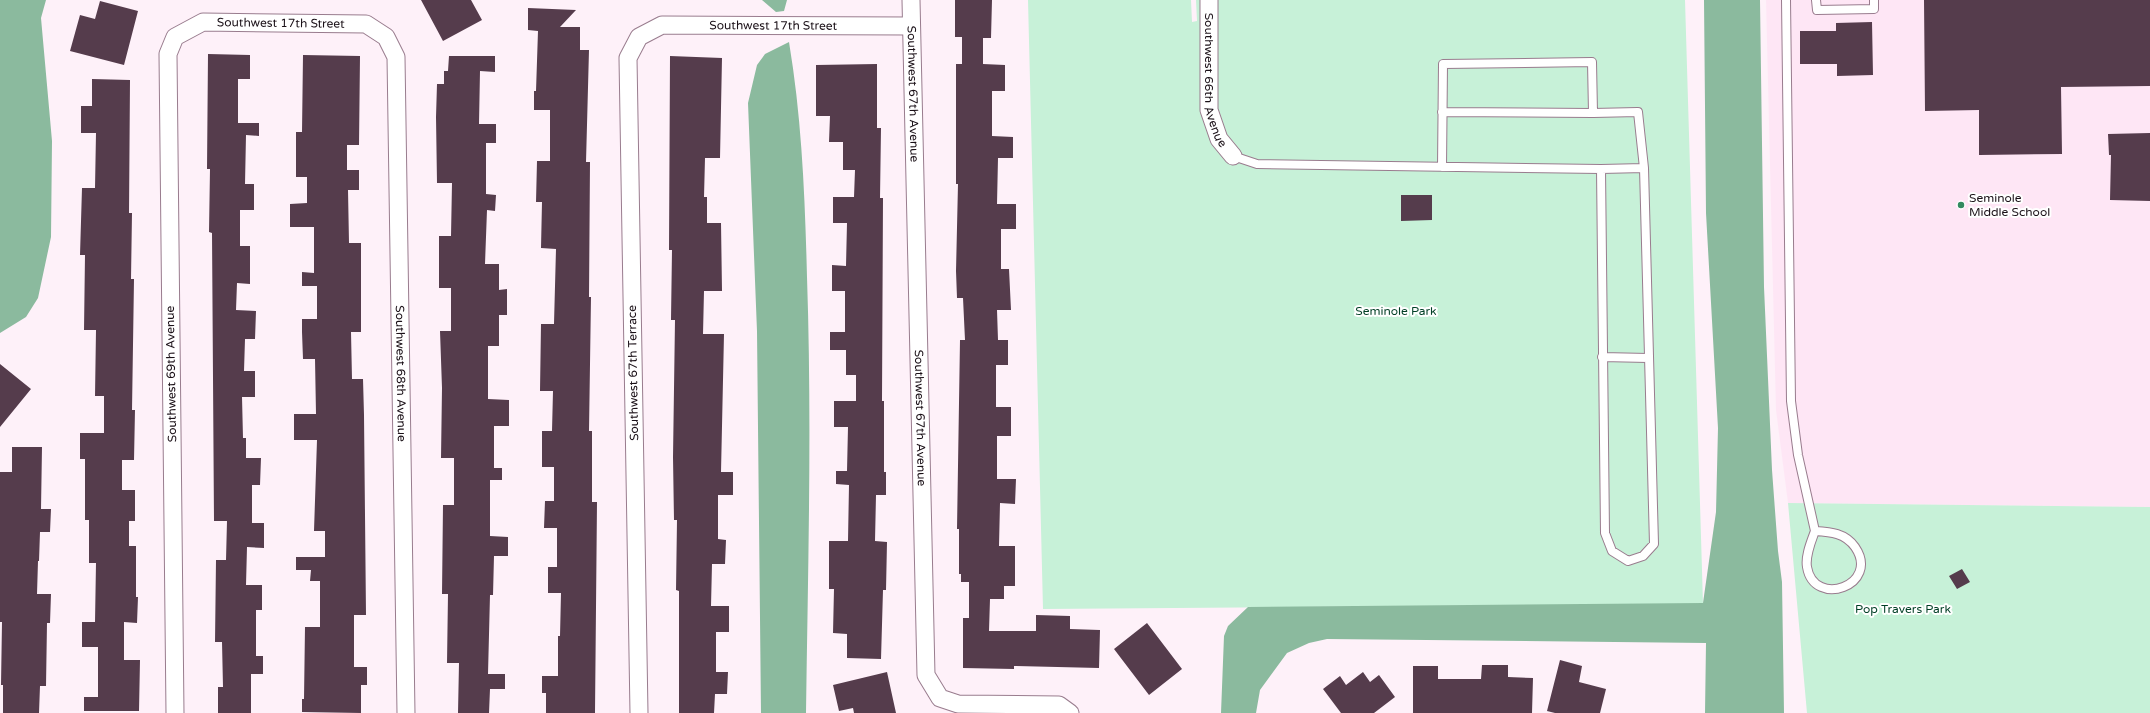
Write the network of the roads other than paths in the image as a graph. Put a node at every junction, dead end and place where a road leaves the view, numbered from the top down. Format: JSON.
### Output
{"nodes":[{"id":1,"x":910,"y":0,"type":"edge"},
{"id":2,"x":1209,"y":0,"type":"edge"},
{"id":3,"x":1786,"y":0,"type":"edge"},
{"id":4,"x":1816,"y":0,"type":"edge"},
{"id":5,"x":1874,"y":0,"type":"edge"},
{"id":6,"x":911,"y":26,"type":"junction"},
{"id":7,"x":175,"y":37,"type":"joint"},
{"id":8,"x":386,"y":37,"type":"joint"},
{"id":9,"x":639,"y":37,"type":"joint"},
{"id":10,"x":1442,"y":112,"type":"junction"},
{"id":11,"x":1593,"y":113,"type":"junction"},
{"id":12,"x":1233,"y":156,"type":"joint"},
{"id":13,"x":1442,"y":167,"type":"junction"},
{"id":14,"x":1644,"y":168,"type":"junction"},
{"id":15,"x":1601,"y":169,"type":"junction"},
{"id":16,"x":1602,"y":357,"type":"junction"},
{"id":17,"x":1648,"y":358,"type":"junction"},
{"id":18,"x":1815,"y":532,"type":"junction"},
{"id":19,"x":175,"y":713,"type":"edge"},
{"id":20,"x":406,"y":713,"type":"edge"},
{"id":21,"x":638,"y":713,"type":"edge"},
{"id":22,"x":1070,"y":713,"type":"edge"}],
"edges":[{"from":1,"to":6,"type":"street","name":"Southwest 67th Avenue"},
{"from":2,"to":12,"type":"street","name":"Southwest 66th Avenue"},
{"from":3,"to":18,"type":"lane"},
{"from":4,"to":5,"type":"lane"},
{"from":6,"to":9,"type":"street","name":"Southwest 17th Street"},
{"from":6,"to":22,"type":"street","name":"Southwest 67th Avenue"},
{"from":7,"to":8,"type":"street","name":"Southwest 17th Street"},
{"from":7,"to":19,"type":"street","name":"Southwest 69th Avenue"},
{"from":8,"to":20,"type":"street","name":"Southwest 68th Avenue"},
{"from":9,"to":21,"type":"street","name":"Southwest 67th Terrace"},
{"from":10,"to":11,"type":"lane"},
{"from":10,"to":11,"type":"lane"},
{"from":10,"to":13,"type":"lane"},
{"from":11,"to":14,"type":"lane"},
{"from":12,"to":13,"type":"lane"},
{"from":13,"to":15,"type":"lane"},
{"from":14,"to":15,"type":"lane"},
{"from":14,"to":17,"type":"lane"},
{"from":15,"to":16,"type":"lane"},
{"from":16,"to":17,"type":"lane"},
{"from":16,"to":17,"type":"lane"},
{"from":18,"to":18,"type":"lane"}]}
